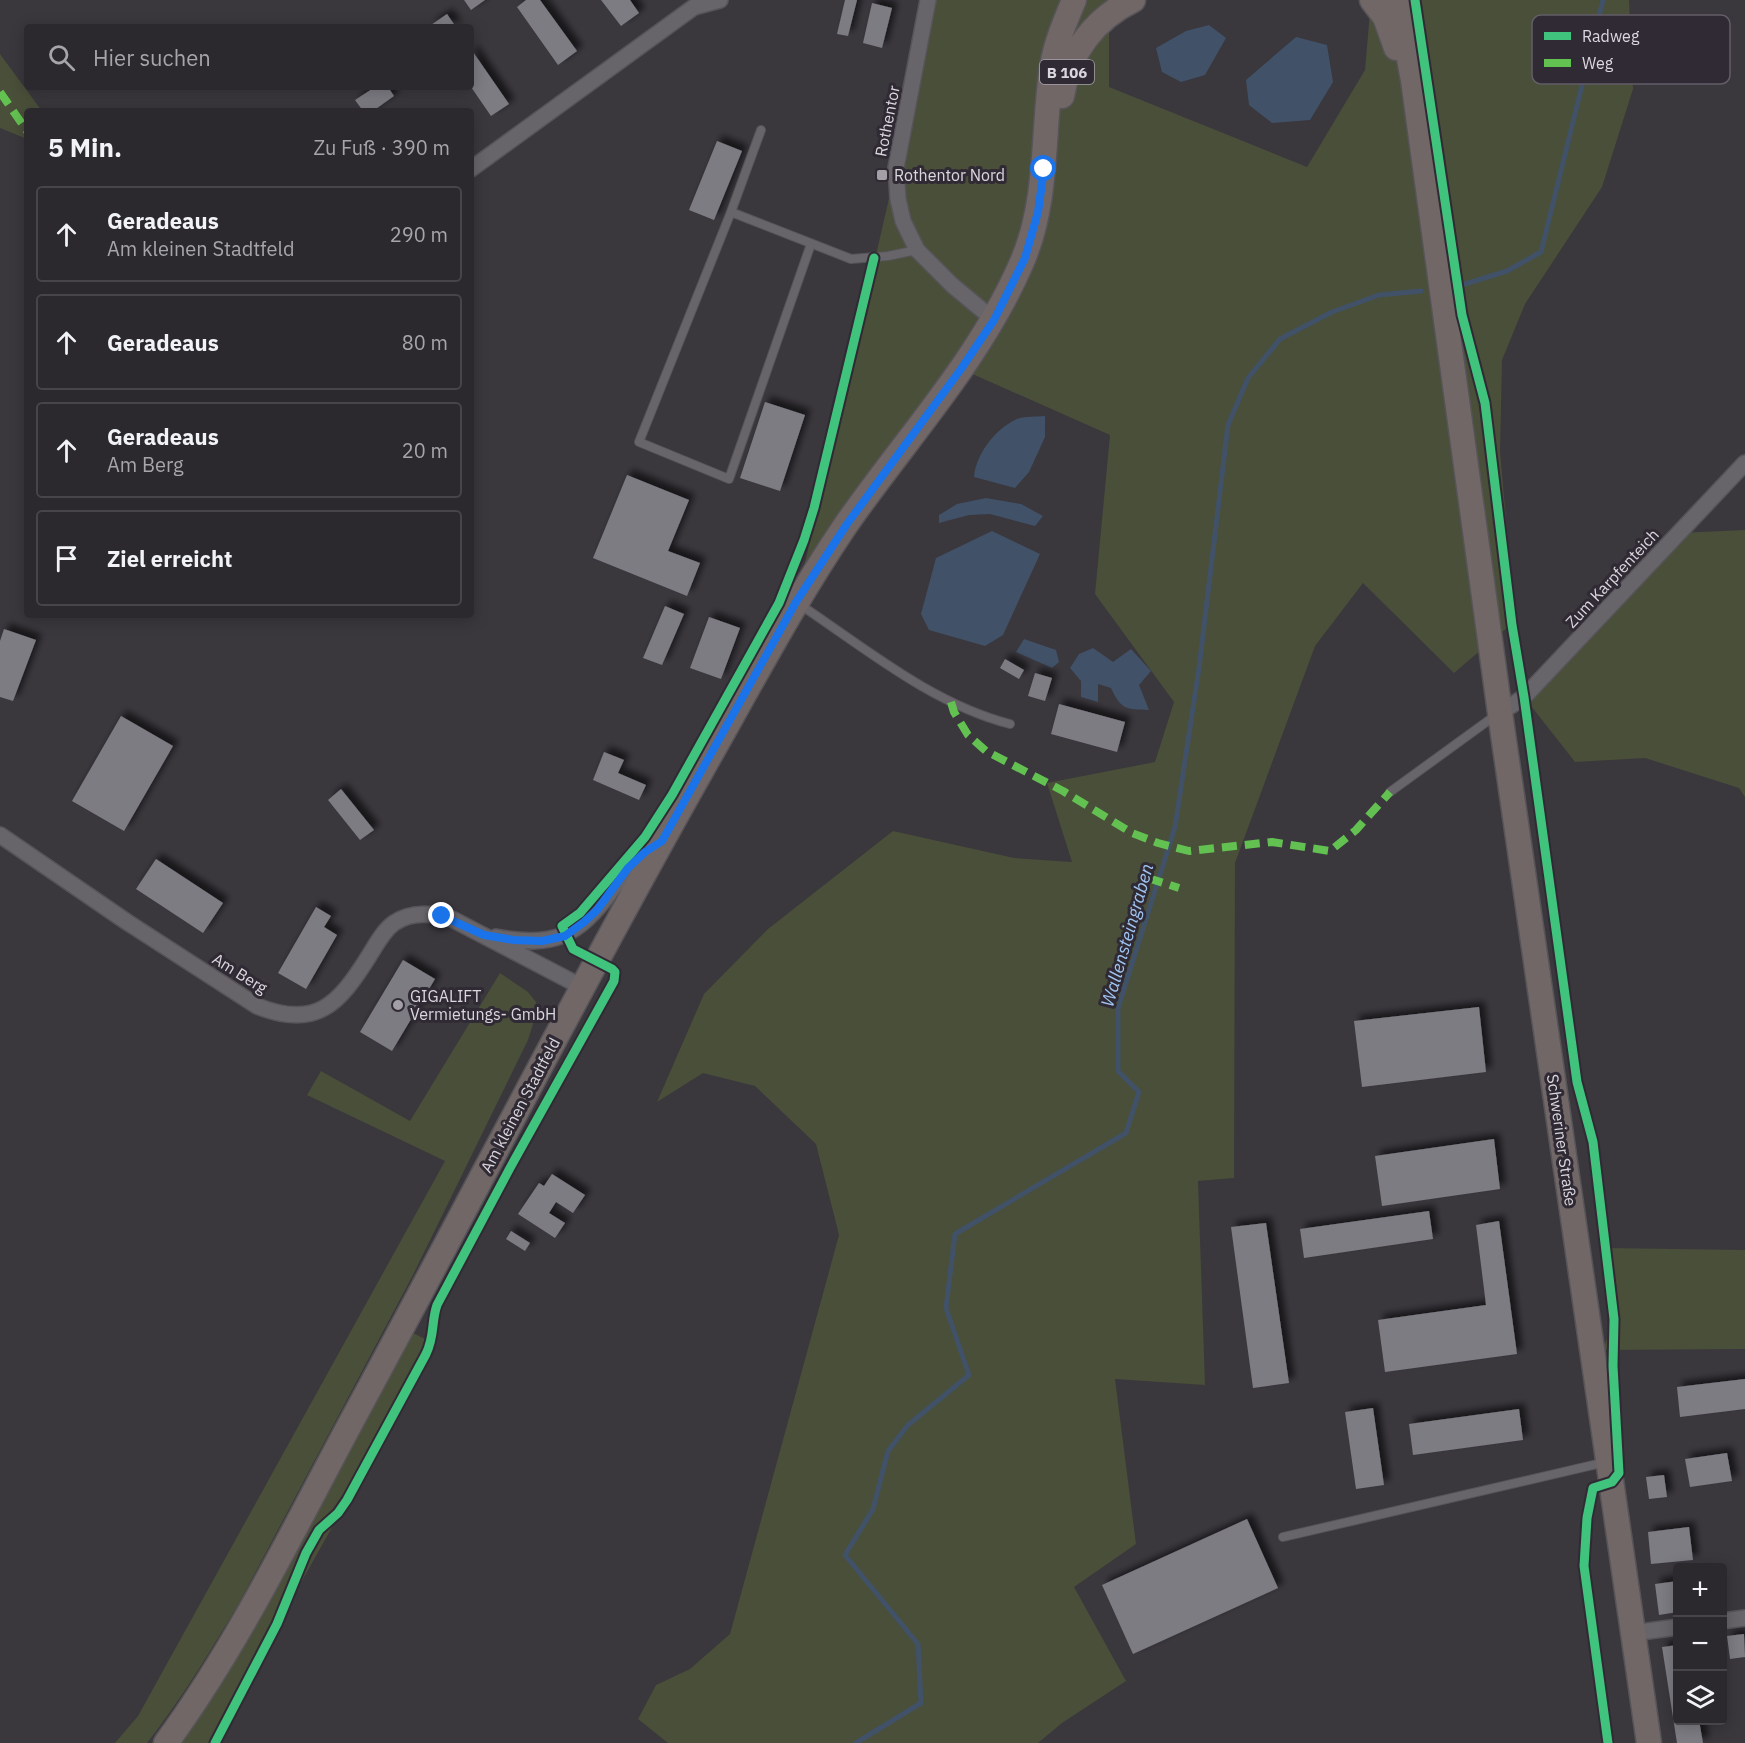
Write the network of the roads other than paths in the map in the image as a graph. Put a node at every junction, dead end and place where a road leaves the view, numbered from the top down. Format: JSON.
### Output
{"nodes":[{"id":1,"x":720,"y":0,"type":"edge"},
{"id":2,"x":928,"y":0,"type":"edge"},
{"id":3,"x":1133,"y":0,"type":"edge"},
{"id":4,"x":1372,"y":0,"type":"edge"},
{"id":5,"x":1398,"y":0,"type":"edge"},
{"id":6,"x":1074,"y":1,"type":"edge"},
{"id":7,"x":1413,"y":80,"type":"junction"},
{"id":8,"x":761,"y":130,"type":"dead end"},
{"id":9,"x":474,"y":167,"type":"edge"},
{"id":10,"x":1044,"y":169,"type":"junction"},
{"id":11,"x":731,"y":212,"type":"junction"},
{"id":12,"x":811,"y":244,"type":"junction"},
{"id":13,"x":917,"y":250,"type":"junction"},
{"id":14,"x":994,"y":320,"type":"junction"},
{"id":15,"x":1745,"y":463,"type":"edge"},
{"id":16,"x":796,"y":602,"type":"junction"},
{"id":17,"x":1500,"y":712,"type":"junction"},
{"id":18,"x":1010,"y":724,"type":"dead end"},
{"id":19,"x":1390,"y":792,"type":"dead end"},
{"id":20,"x":0,"y":835,"type":"edge"},
{"id":21,"x":662,"y":841,"type":"junction"},
{"id":22,"x":484,"y":935,"type":"junction"},
{"id":23,"x":582,"y":987,"type":"junction"},
{"id":24,"x":1607,"y":1461,"type":"junction"},
{"id":25,"x":1284,"y":1538,"type":"dead end"},
{"id":26,"x":1745,"y":1618,"type":"edge"},
{"id":27,"x":1727,"y":1620,"type":"edge"},
{"id":28,"x":1673,"y":1628,"type":"edge"},
{"id":29,"x":1634,"y":1633,"type":"junction"},
{"id":30,"x":166,"y":1743,"type":"edge"},
{"id":31,"x":1648,"y":1743,"type":"edge"}],
"edges":[{"from":1,"to":9,"type":"street"},
{"from":2,"to":13,"type":"street","name":"Rothentor"},
{"from":3,"to":10,"type":"main road","number":"B 106"},
{"from":4,"to":7,"type":"main road"},
{"from":5,"to":7,"type":"main road","name":"Schweriner Straße"},
{"from":6,"to":10,"type":"main road","name":"Am kleinen Stadtfeld"},
{"from":7,"to":17,"type":"main road","name":"Schweriner Straße"},
{"from":8,"to":11,"type":"lane"},
{"from":10,"to":14,"type":"main road","name":"Am kleinen Stadtfeld"},
{"from":11,"to":12,"type":"lane"},
{"from":11,"to":12,"type":"lane"},
{"from":12,"to":13,"type":"lane"},
{"from":13,"to":14,"type":"street","name":"Rothentor"},
{"from":14,"to":16,"type":"main road","name":"Am kleinen Stadtfeld"},
{"from":15,"to":17,"type":"street","name":"Zum Karpfenteich"},
{"from":16,"to":18,"type":"lane"},
{"from":16,"to":21,"type":"main road","name":"Am kleinen Stadtfeld"},
{"from":17,"to":19,"type":"lane"},
{"from":17,"to":24,"type":"main road","name":"Schweriner Straße"},
{"from":20,"to":22,"type":"street","name":"Am Berg"},
{"from":21,"to":22,"type":"street"},
{"from":21,"to":23,"type":"main road","name":"Am kleinen Stadtfeld"},
{"from":22,"to":23,"type":"street","name":"Am Berg"},
{"from":23,"to":30,"type":"main road","name":"Am kleinen Stadtfeld"},
{"from":24,"to":25,"type":"lane"},
{"from":24,"to":29,"type":"main road","name":"Schweriner Straße"},
{"from":26,"to":27,"type":"street"},
{"from":28,"to":29,"type":"street"},
{"from":29,"to":31,"type":"main road","name":"Schweriner Straße"}]}
